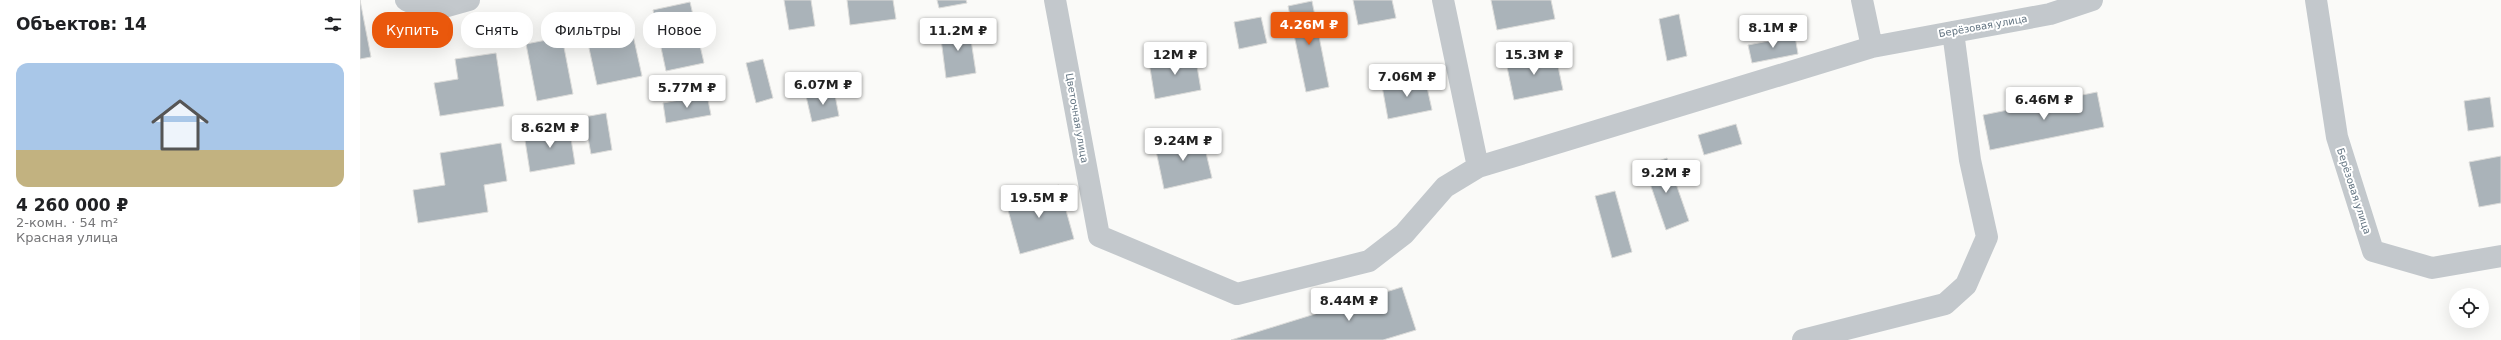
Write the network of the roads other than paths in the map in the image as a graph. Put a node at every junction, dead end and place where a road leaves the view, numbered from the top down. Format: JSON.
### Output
{"nodes":[{"id":1,"x":406,"y":0,"type":"edge"},
{"id":2,"x":470,"y":0,"type":"edge"},
{"id":3,"x":1055,"y":0,"type":"edge"},
{"id":4,"x":1443,"y":0,"type":"edge"},
{"id":5,"x":1862,"y":0,"type":"edge"},
{"id":6,"x":2092,"y":0,"type":"edge"},
{"id":7,"x":2316,"y":0,"type":"edge"},
{"id":8,"x":1953,"y":32,"type":"junction"},
{"id":9,"x":1872,"y":47,"type":"junction"},
{"id":10,"x":1478,"y":167,"type":"junction"},
{"id":11,"x":1099,"y":236,"type":"joint"},
{"id":12,"x":2501,"y":256,"type":"edge"},
{"id":13,"x":1803,"y":340,"type":"edge"}],
"edges":[{"from":1,"to":2,"type":"street"},
{"from":3,"to":11,"type":"street","name":"Цветочная улица"},
{"from":4,"to":10,"type":"street"},
{"from":5,"to":9,"type":"street"},
{"from":6,"to":8,"type":"street","name":"Берёзовая улица"},
{"from":7,"to":12,"type":"street","name":"Берёзовая улица"},
{"from":8,"to":9,"type":"street","name":"Берёзовая улица"},
{"from":8,"to":13,"type":"street"},
{"from":9,"to":10,"type":"street","name":"Берёзовая улица"},
{"from":10,"to":11,"type":"street","name":"Берёзовая улица"}]}
